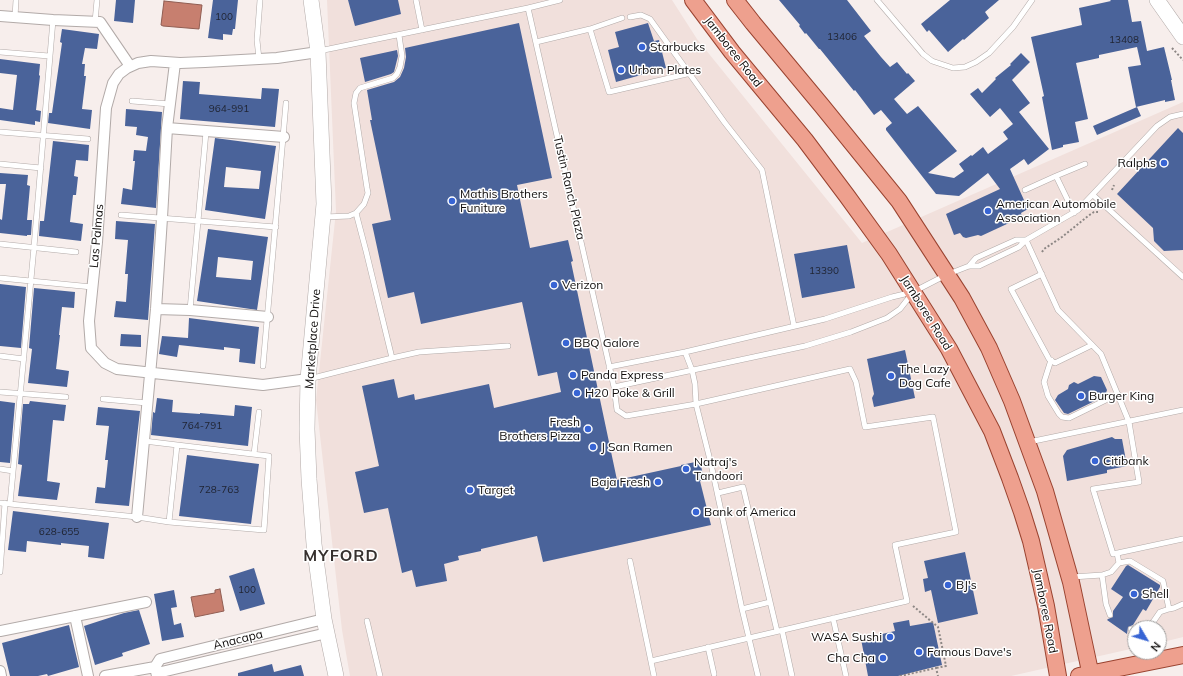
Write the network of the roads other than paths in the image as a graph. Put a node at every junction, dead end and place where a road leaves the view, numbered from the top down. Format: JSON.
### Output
{"nodes":[{"id":1,"x":16,"y":0,"type":"edge"},
{"id":2,"x":97,"y":0,"type":"edge"},
{"id":3,"x":260,"y":0,"type":"edge"},
{"id":4,"x":311,"y":0,"type":"edge"},
{"id":5,"x":416,"y":0,"type":"edge"},
{"id":6,"x":560,"y":0,"type":"edge"},
{"id":7,"x":693,"y":0,"type":"edge"},
{"id":8,"x":736,"y":0,"type":"edge"},
{"id":9,"x":877,"y":0,"type":"edge"},
{"id":10,"x":1032,"y":0,"type":"edge"},
{"id":11,"x":1157,"y":0,"type":"edge"},
{"id":12,"x":528,"y":8,"type":"junction"},
{"id":13,"x":0,"y":16,"type":"edge"},
{"id":14,"x":14,"y":17,"type":"junction"},
{"id":15,"x":630,"y":17,"type":"dead end"},
{"id":16,"x":622,"y":18,"type":"dead end"},
{"id":17,"x":53,"y":20,"type":"junction"},
{"id":18,"x":95,"y":22,"type":"junction"},
{"id":19,"x":590,"y":29,"type":"junction"},
{"id":20,"x":422,"y":30,"type":"junction"},
{"id":21,"x":399,"y":35,"type":"junction"},
{"id":22,"x":1183,"y":37,"type":"edge"},
{"id":23,"x":536,"y":42,"type":"junction"},
{"id":24,"x":0,"y":52,"type":"edge"},
{"id":25,"x":318,"y":52,"type":"junction"},
{"id":26,"x":49,"y":56,"type":"junction"},
{"id":27,"x":259,"y":59,"type":"junction"},
{"id":28,"x":174,"y":62,"type":"junction"},
{"id":29,"x":130,"y":66,"type":"junction"},
{"id":30,"x":690,"y":73,"type":"junction"},
{"id":31,"x":132,"y":101,"type":"dead end"},
{"id":32,"x":286,"y":103,"type":"dead end"},
{"id":33,"x":170,"y":104,"type":"junction"},
{"id":34,"x":1183,"y":114,"type":"edge"},
{"id":35,"x":167,"y":128,"type":"junction"},
{"id":36,"x":0,"y":132,"type":"edge"},
{"id":37,"x":206,"y":132,"type":"junction"},
{"id":38,"x":44,"y":135,"type":"junction"},
{"id":39,"x":284,"y":137,"type":"junction"},
{"id":40,"x":88,"y":139,"type":"dead end"},
{"id":41,"x":0,"y":164,"type":"edge"},
{"id":42,"x":1085,"y":164,"type":"dead end"},
{"id":43,"x":41,"y":168,"type":"junction"},
{"id":44,"x":1056,"y":176,"type":"junction"},
{"id":45,"x":1025,"y":190,"type":"dead end"},
{"id":46,"x":1093,"y":195,"type":"junction"},
{"id":47,"x":356,"y":213,"type":"junction"},
{"id":48,"x":1074,"y":213,"type":"junction"},
{"id":49,"x":121,"y":214,"type":"dead end"},
{"id":50,"x":162,"y":218,"type":"junction"},
{"id":51,"x":323,"y":218,"type":"junction"},
{"id":52,"x":198,"y":221,"type":"junction"},
{"id":53,"x":276,"y":227,"type":"junction"},
{"id":54,"x":1026,"y":240,"type":"junction"},
{"id":55,"x":0,"y":244,"type":"edge"},
{"id":56,"x":34,"y":247,"type":"junction"},
{"id":57,"x":76,"y":252,"type":"dead end"},
{"id":58,"x":969,"y":266,"type":"junction"},
{"id":59,"x":1042,"y":274,"type":"junction"},
{"id":60,"x":946,"y":275,"type":"junction"},
{"id":61,"x":1183,"y":276,"type":"edge"},
{"id":62,"x":0,"y":278,"type":"edge"},
{"id":63,"x":31,"y":281,"type":"junction"},
{"id":64,"x":92,"y":286,"type":"junction"},
{"id":65,"x":913,"y":292,"type":"junction"},
{"id":66,"x":156,"y":309,"type":"junction"},
{"id":67,"x":190,"y":310,"type":"junction"},
{"id":68,"x":268,"y":317,"type":"junction"},
{"id":69,"x":794,"y":326,"type":"junction"},
{"id":70,"x":1092,"y":345,"type":"junction"},
{"id":71,"x":508,"y":346,"type":"dead end"},
{"id":72,"x":685,"y":352,"type":"junction"},
{"id":73,"x":0,"y":356,"type":"edge"},
{"id":74,"x":392,"y":358,"type":"junction"},
{"id":75,"x":24,"y":359,"type":"junction"},
{"id":76,"x":1051,"y":360,"type":"junction"},
{"id":77,"x":263,"y":366,"type":"dead end"},
{"id":78,"x":609,"y":367,"type":"junction"},
{"id":79,"x":692,"y":370,"type":"junction"},
{"id":80,"x":150,"y":373,"type":"junction"},
{"id":81,"x":308,"y":379,"type":"junction"},
{"id":82,"x":614,"y":387,"type":"junction"},
{"id":83,"x":0,"y":392,"type":"edge"},
{"id":84,"x":21,"y":394,"type":"junction"},
{"id":85,"x":1118,"y":394,"type":"junction"},
{"id":86,"x":66,"y":397,"type":"dead end"},
{"id":87,"x":103,"y":398,"type":"dead end"},
{"id":88,"x":147,"y":403,"type":"junction"},
{"id":89,"x":696,"y":404,"type":"junction"},
{"id":90,"x":1183,"y":410,"type":"edge"},
{"id":91,"x":259,"y":412,"type":"dead end"},
{"id":92,"x":1129,"y":422,"type":"junction"},
{"id":93,"x":144,"y":441,"type":"junction"},
{"id":94,"x":1028,"y":442,"type":"junction"},
{"id":95,"x":177,"y":445,"type":"junction"},
{"id":96,"x":254,"y":454,"type":"junction"},
{"id":97,"x":0,"y":469,"type":"edge"},
{"id":98,"x":14,"y":471,"type":"junction"},
{"id":99,"x":718,"y":493,"type":"junction"},
{"id":100,"x":5,"y":503,"type":"edge"},
{"id":101,"x":137,"y":517,"type":"junction"},
{"id":102,"x":169,"y":522,"type":"junction"},
{"id":103,"x":1,"y":539,"type":"edge"},
{"id":104,"x":1183,"y":539,"type":"edge"},
{"id":105,"x":1117,"y":553,"type":"junction"},
{"id":106,"x":630,"y":561,"type":"dead end"},
{"id":107,"x":1119,"y":562,"type":"junction"},
{"id":108,"x":0,"y":572,"type":"edge"},
{"id":109,"x":1102,"y":575,"type":"junction"},
{"id":110,"x":1069,"y":578,"type":"junction"},
{"id":111,"x":146,"y":602,"type":"dead end"},
{"id":112,"x":770,"y":602,"type":"junction"},
{"id":113,"x":1183,"y":604,"type":"edge"},
{"id":114,"x":1171,"y":608,"type":"junction"},
{"id":115,"x":742,"y":609,"type":"junction"},
{"id":116,"x":1110,"y":615,"type":"dead end"},
{"id":117,"x":75,"y":616,"type":"junction"},
{"id":118,"x":833,"y":618,"type":"junction"},
{"id":119,"x":1154,"y":620,"type":"edge"},
{"id":120,"x":367,"y":621,"type":"dead end"},
{"id":121,"x":325,"y":626,"type":"junction"},
{"id":122,"x":0,"y":631,"type":"edge"},
{"id":123,"x":780,"y":631,"type":"junction"},
{"id":124,"x":749,"y":638,"type":"junction"},
{"id":125,"x":708,"y":647,"type":"junction"},
{"id":126,"x":208,"y":648,"type":"junction"},
{"id":127,"x":1183,"y":655,"type":"edge"},
{"id":128,"x":212,"y":660,"type":"junction"},
{"id":129,"x":651,"y":661,"type":"junction"},
{"id":130,"x":157,"y":669,"type":"edge"},
{"id":131,"x":0,"y":671,"type":"edge"},
{"id":132,"x":714,"y":674,"type":"dead end"},
{"id":133,"x":1087,"y":675,"type":"edge"},
{"id":134,"x":1,"y":676,"type":"edge"},
{"id":135,"x":88,"y":676,"type":"edge"},
{"id":136,"x":105,"y":676,"type":"edge"},
{"id":137,"x":336,"y":676,"type":"edge"},
{"id":138,"x":380,"y":676,"type":"edge"},
{"id":139,"x":654,"y":676,"type":"edge"},
{"id":140,"x":758,"y":676,"type":"edge"},
{"id":141,"x":792,"y":676,"type":"edge"},
{"id":142,"x":846,"y":676,"type":"edge"},
{"id":143,"x":1058,"y":676,"type":"edge"}],
"edges":[{"from":1,"to":14,"type":"lane"},
{"from":2,"to":18,"type":"lane"},
{"from":3,"to":27,"type":"lane"},
{"from":4,"to":25,"type":"street","name":"Marketplace Drive"},
{"from":5,"to":20,"type":"lane"},
{"from":6,"to":12,"type":"lane"},
{"from":7,"to":65,"type":"main road","name":"Jamboree Road"},
{"from":8,"to":60,"type":"main road"},
{"from":9,"to":10,"type":"lane"},
{"from":11,"to":22,"type":"street"},
{"from":12,"to":20,"type":"lane"},
{"from":12,"to":23,"type":"lane","name":"Tustin Ranch Plaza"},
{"from":13,"to":14,"type":"street"},
{"from":14,"to":17,"type":"street"},
{"from":15,"to":30,"type":"lane"},
{"from":16,"to":19,"type":"lane"},
{"from":17,"to":18,"type":"street"},
{"from":17,"to":26,"type":"lane"},
{"from":18,"to":29,"type":"street"},
{"from":19,"to":23,"type":"lane"},
{"from":19,"to":30,"type":"lane"},
{"from":20,"to":21,"type":"lane"},
{"from":21,"to":25,"type":"lane"},
{"from":21,"to":47,"type":"lane"},
{"from":23,"to":78,"type":"lane","name":"Tustin Ranch Plaza"},
{"from":24,"to":26,"type":"lane"},
{"from":25,"to":27,"type":"street","name":"Las Palmas"},
{"from":25,"to":51,"type":"street","name":"Marketplace Drive"},
{"from":26,"to":38,"type":"lane"},
{"from":27,"to":28,"type":"street","name":"Las Palmas"},
{"from":28,"to":29,"type":"street","name":"Las Palmas"},
{"from":28,"to":33,"type":"street"},
{"from":29,"to":64,"type":"street","name":"Las Palmas"},
{"from":30,"to":69,"type":"lane"},
{"from":31,"to":33,"type":"lane"},
{"from":32,"to":39,"type":"lane"},
{"from":33,"to":35,"type":"street"},
{"from":34,"to":46,"type":"lane"},
{"from":35,"to":37,"type":"street"},
{"from":35,"to":50,"type":"street"},
{"from":36,"to":38,"type":"lane"},
{"from":37,"to":39,"type":"street"},
{"from":37,"to":52,"type":"lane"},
{"from":38,"to":40,"type":"lane"},
{"from":38,"to":43,"type":"lane"},
{"from":39,"to":53,"type":"lane"},
{"from":41,"to":43,"type":"lane"},
{"from":42,"to":44,"type":"lane"},
{"from":43,"to":56,"type":"lane"},
{"from":44,"to":45,"type":"lane"},
{"from":44,"to":48,"type":"lane"},
{"from":46,"to":48,"type":"lane"},
{"from":46,"to":61,"type":"lane"},
{"from":47,"to":51,"type":"lane"},
{"from":47,"to":74,"type":"lane"},
{"from":48,"to":54,"type":"lane"},
{"from":49,"to":50,"type":"lane"},
{"from":50,"to":52,"type":"lane"},
{"from":50,"to":66,"type":"street"},
{"from":51,"to":81,"type":"street","name":"Marketplace Drive"},
{"from":52,"to":53,"type":"lane"},
{"from":52,"to":67,"type":"lane"},
{"from":53,"to":68,"type":"lane"},
{"from":54,"to":58,"type":"lane"},
{"from":54,"to":58,"type":"lane"},
{"from":54,"to":59,"type":"lane"},
{"from":55,"to":56,"type":"lane"},
{"from":56,"to":57,"type":"lane"},
{"from":56,"to":63,"type":"lane"},
{"from":58,"to":60,"type":"lane"},
{"from":59,"to":70,"type":"lane"},
{"from":59,"to":76,"type":"lane"},
{"from":60,"to":65,"type":"lane"},
{"from":60,"to":94,"type":"main road"},
{"from":62,"to":63,"type":"lane"},
{"from":63,"to":64,"type":"lane"},
{"from":63,"to":75,"type":"lane"},
{"from":64,"to":80,"type":"street","name":"Las Palmas"},
{"from":65,"to":69,"type":"lane"},
{"from":65,"to":79,"type":"lane"},
{"from":65,"to":143,"type":"main road","name":"Jamboree Road"},
{"from":66,"to":67,"type":"street"},
{"from":66,"to":80,"type":"street"},
{"from":67,"to":68,"type":"street"},
{"from":68,"to":77,"type":"lane"},
{"from":69,"to":72,"type":"lane"},
{"from":70,"to":76,"type":"lane"},
{"from":70,"to":85,"type":"lane"},
{"from":71,"to":74,"type":"lane"},
{"from":72,"to":78,"type":"lane"},
{"from":72,"to":79,"type":"lane"},
{"from":73,"to":75,"type":"lane"},
{"from":74,"to":81,"type":"lane"},
{"from":75,"to":84,"type":"lane"},
{"from":76,"to":85,"type":"lane"},
{"from":78,"to":82,"type":"lane","name":"Tustin Ranch Plaza"},
{"from":79,"to":82,"type":"lane"},
{"from":79,"to":89,"type":"lane"},
{"from":80,"to":81,"type":"street","name":"Las Palmas"},
{"from":80,"to":88,"type":"street"},
{"from":81,"to":121,"type":"street","name":"Marketplace Drive"},
{"from":82,"to":89,"type":"lane","name":"Tustin Ranch Plaza"},
{"from":83,"to":84,"type":"lane"},
{"from":84,"to":86,"type":"lane"},
{"from":84,"to":98,"type":"lane"},
{"from":85,"to":92,"type":"lane"},
{"from":87,"to":88,"type":"lane"},
{"from":88,"to":93,"type":"street"},
{"from":89,"to":99,"type":"lane"},
{"from":89,"to":118,"type":"lane","name":"Tustin Ranch Plaza"},
{"from":90,"to":92,"type":"lane"},
{"from":91,"to":96,"type":"lane"},
{"from":92,"to":94,"type":"lane"},
{"from":92,"to":105,"type":"lane"},
{"from":93,"to":95,"type":"lane"},
{"from":93,"to":101,"type":"street"},
{"from":94,"to":110,"type":"main road"},
{"from":95,"to":96,"type":"lane"},
{"from":95,"to":102,"type":"lane"},
{"from":96,"to":102,"type":"lane"},
{"from":97,"to":98,"type":"lane"},
{"from":98,"to":100,"type":"lane"},
{"from":99,"to":112,"type":"lane"},
{"from":99,"to":115,"type":"lane"},
{"from":100,"to":101,"type":"lane"},
{"from":100,"to":103,"type":"lane"},
{"from":101,"to":102,"type":"lane"},
{"from":103,"to":108,"type":"lane"},
{"from":104,"to":105,"type":"lane"},
{"from":105,"to":107,"type":"lane"},
{"from":106,"to":129,"type":"lane"},
{"from":107,"to":109,"type":"lane"},
{"from":107,"to":114,"type":"lane"},
{"from":109,"to":110,"type":"lane"},
{"from":109,"to":116,"type":"lane"},
{"from":110,"to":133,"type":"main road"},
{"from":111,"to":117,"type":"street"},
{"from":112,"to":115,"type":"lane"},
{"from":112,"to":123,"type":"lane"},
{"from":113,"to":114,"type":"lane"},
{"from":114,"to":119,"type":"lane"},
{"from":115,"to":124,"type":"lane"},
{"from":117,"to":122,"type":"street"},
{"from":117,"to":135,"type":"street"},
{"from":118,"to":123,"type":"lane"},
{"from":118,"to":142,"type":"lane"},
{"from":120,"to":138,"type":"lane"},
{"from":121,"to":126,"type":"street","name":"Anacapa"},
{"from":121,"to":128,"type":"street","name":"Anacapa"},
{"from":121,"to":137,"type":"street","name":"Marketplace Drive"},
{"from":123,"to":124,"type":"lane"},
{"from":123,"to":141,"type":"lane"},
{"from":124,"to":125,"type":"lane"},
{"from":124,"to":140,"type":"lane"},
{"from":125,"to":129,"type":"lane"},
{"from":125,"to":132,"type":"lane"},
{"from":126,"to":128,"type":"lane"},
{"from":126,"to":130,"type":"street","name":"Anacapa"},
{"from":127,"to":133,"type":"main road"},
{"from":128,"to":130,"type":"street","name":"Anacapa"},
{"from":129,"to":139,"type":"lane"},
{"from":130,"to":136,"type":"street","name":"Anacapa"},
{"from":131,"to":134,"type":"street"}]}
